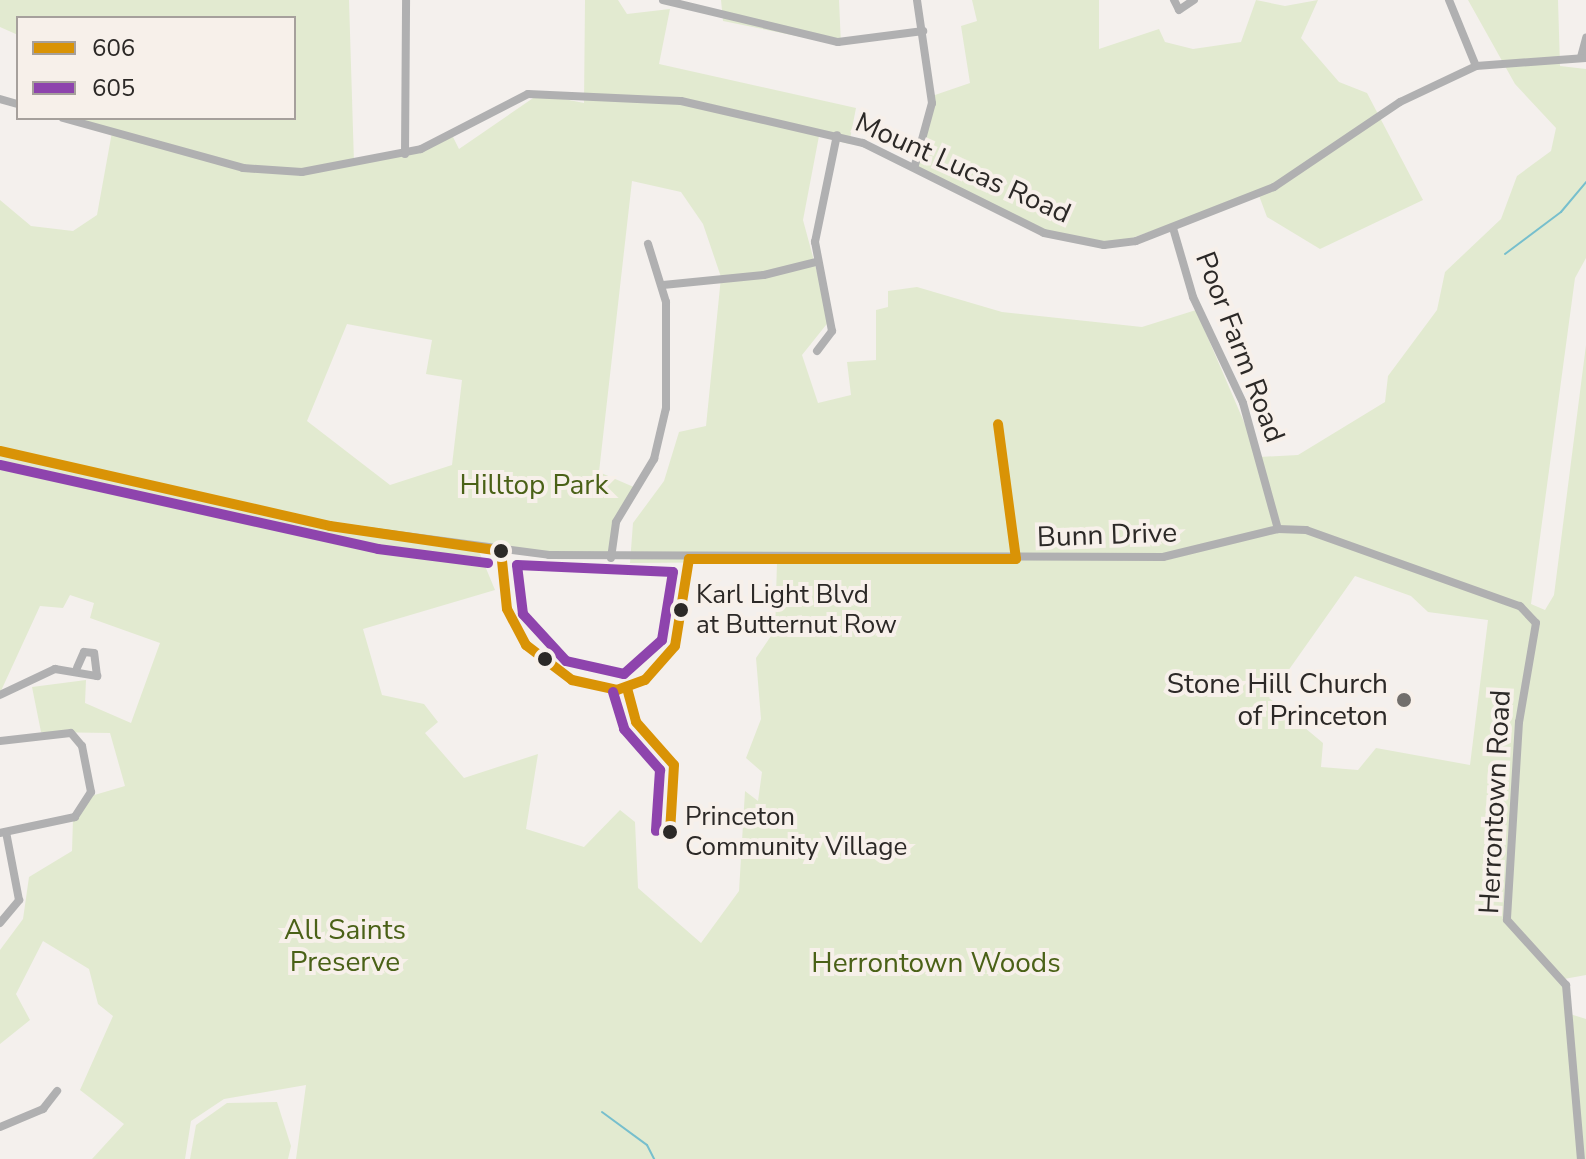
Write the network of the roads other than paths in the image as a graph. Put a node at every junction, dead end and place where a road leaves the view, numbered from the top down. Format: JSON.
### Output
{"nodes":[{"id":1,"x":406,"y":0,"type":"edge"},
{"id":2,"x":663,"y":0,"type":"edge"},
{"id":3,"x":917,"y":0,"type":"edge"},
{"id":4,"x":1174,"y":0,"type":"edge"},
{"id":5,"x":1194,"y":0,"type":"edge"},
{"id":6,"x":1449,"y":0,"type":"edge"},
{"id":7,"x":923,"y":31,"type":"junction"},
{"id":8,"x":1586,"y":38,"type":"edge"},
{"id":9,"x":1584,"y":57,"type":"edge"},
{"id":10,"x":1476,"y":66,"type":"junction"},
{"id":11,"x":70,"y":120,"type":"edge"},
{"id":12,"x":837,"y":135,"type":"junction"},
{"id":13,"x":405,"y":154,"type":"junction"},
{"id":14,"x":915,"y":165,"type":"junction"},
{"id":15,"x":1173,"y":228,"type":"junction"},
{"id":16,"x":648,"y":244,"type":"dead end"},
{"id":17,"x":816,"y":262,"type":"junction"},
{"id":18,"x":663,"y":285,"type":"junction"},
{"id":19,"x":817,"y":351,"type":"dead end"},
{"id":20,"x":0,"y":451,"type":"edge"},
{"id":21,"x":1278,"y":529,"type":"junction"},
{"id":22,"x":611,"y":558,"type":"junction"},
{"id":23,"x":1533,"y":615,"type":"joint"},
{"id":24,"x":77,"y":668,"type":"dead end"},
{"id":25,"x":0,"y":695,"type":"edge"},
{"id":26,"x":0,"y":741,"type":"edge"},
{"id":27,"x":3,"y":832,"type":"edge"},
{"id":28,"x":0,"y":923,"type":"edge"},
{"id":29,"x":57,"y":1091,"type":"dead end"},
{"id":30,"x":0,"y":1127,"type":"edge"},
{"id":31,"x":1581,"y":1159,"type":"edge"}],
"edges":[{"from":1,"to":13,"type":"street"},
{"from":2,"to":7,"type":"street"},
{"from":3,"to":7,"type":"street"},
{"from":4,"to":5,"type":"street"},
{"from":6,"to":10,"type":"street"},
{"from":7,"to":14,"type":"street"},
{"from":8,"to":9,"type":"street"},
{"from":9,"to":10,"type":"street","name":"Mount Lucas Road"},
{"from":10,"to":15,"type":"street","name":"Mount Lucas Road"},
{"from":11,"to":13,"type":"street","name":"Mount Lucas Road"},
{"from":12,"to":13,"type":"street","name":"Mount Lucas Road"},
{"from":12,"to":14,"type":"street","name":"Mount Lucas Road"},
{"from":12,"to":17,"type":"street"},
{"from":14,"to":15,"type":"street","name":"Mount Lucas Road"},
{"from":15,"to":21,"type":"street","name":"Poor Farm Road"},
{"from":16,"to":18,"type":"street"},
{"from":17,"to":18,"type":"street"},
{"from":17,"to":19,"type":"street"},
{"from":18,"to":22,"type":"street"},
{"from":20,"to":22,"type":"street","name":"Bunn Drive"},
{"from":21,"to":22,"type":"street","name":"Bunn Drive"},
{"from":21,"to":23,"type":"street","name":"Bunn Drive"},
{"from":23,"to":31,"type":"street","name":"Herrontown Road"},
{"from":24,"to":25,"type":"street"},
{"from":26,"to":27,"type":"street"},
{"from":27,"to":28,"type":"street"},
{"from":29,"to":30,"type":"street"}]}
